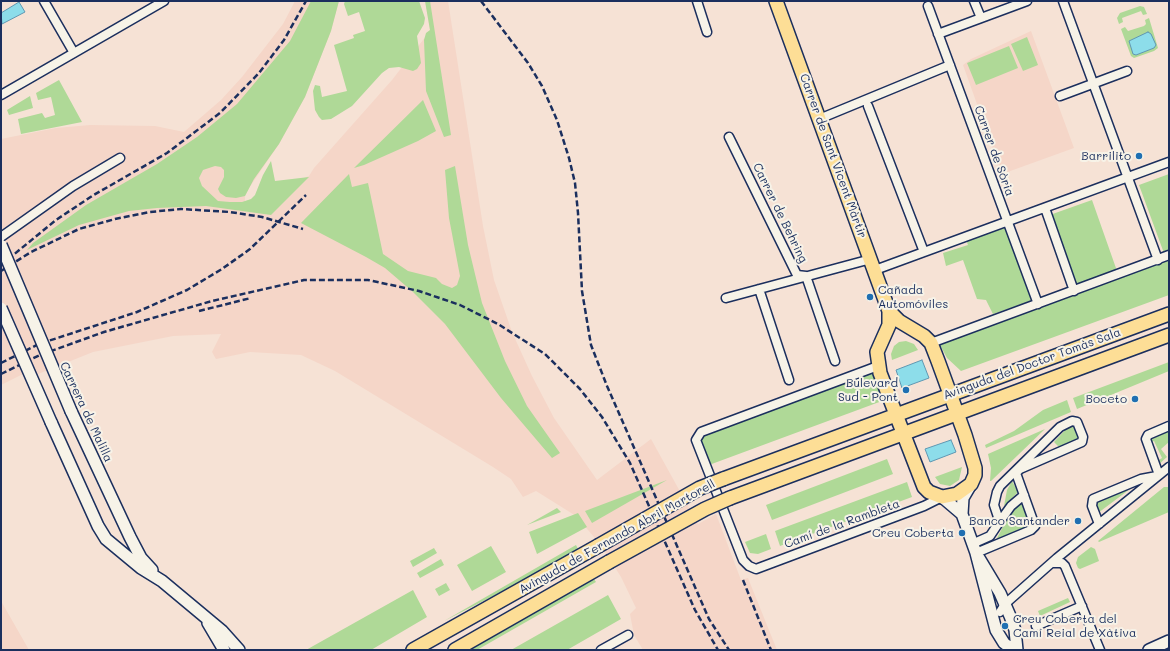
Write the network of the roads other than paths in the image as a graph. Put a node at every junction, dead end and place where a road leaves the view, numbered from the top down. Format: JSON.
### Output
{"nodes":[{"id":1,"x":44,"y":1,"type":"edge"},
{"id":2,"x":164,"y":1,"type":"edge"},
{"id":3,"x":697,"y":1,"type":"edge"},
{"id":4,"x":776,"y":1,"type":"edge"},
{"id":5,"x":974,"y":1,"type":"edge"},
{"id":6,"x":1027,"y":1,"type":"edge"},
{"id":7,"x":1063,"y":1,"type":"edge"},
{"id":8,"x":1017,"y":3,"type":"edge"},
{"id":9,"x":928,"y":6,"type":"dead end"},
{"id":10,"x":980,"y":18,"type":"junction"},
{"id":11,"x":707,"y":32,"type":"dead end"},
{"id":12,"x":938,"y":34,"type":"junction"},
{"id":13,"x":74,"y":53,"type":"junction"},
{"id":14,"x":950,"y":65,"type":"junction"},
{"id":15,"x":1127,"y":71,"type":"dead end"},
{"id":16,"x":1094,"y":84,"type":"junction"},
{"id":17,"x":1,"y":95,"type":"edge"},
{"id":18,"x":1060,"y":96,"type":"dead end"},
{"id":19,"x":868,"y":106,"type":"dead end"},
{"id":20,"x":819,"y":119,"type":"junction"},
{"id":21,"x":729,"y":137,"type":"dead end"},
{"id":22,"x":120,"y":158,"type":"dead end"},
{"id":23,"x":1169,"y":162,"type":"edge"},
{"id":24,"x":1128,"y":177,"type":"junction"},
{"id":25,"x":1045,"y":208,"type":"junction"},
{"id":26,"x":1008,"y":221,"type":"junction"},
{"id":27,"x":1,"y":237,"type":"edge"},
{"id":28,"x":1,"y":245,"type":"edge"},
{"id":29,"x":924,"y":252,"type":"junction"},
{"id":30,"x":1169,"y":255,"type":"edge"},
{"id":31,"x":1158,"y":260,"type":"junction"},
{"id":32,"x":873,"y":265,"type":"junction"},
{"id":33,"x":806,"y":276,"type":"junction"},
{"id":34,"x":759,"y":289,"type":"junction"},
{"id":35,"x":1074,"y":291,"type":"junction"},
{"id":36,"x":726,"y":298,"type":"dead end"},
{"id":37,"x":1038,"y":304,"type":"junction"},
{"id":38,"x":1,"y":308,"type":"edge"},
{"id":39,"x":890,"y":311,"type":"junction"},
{"id":40,"x":1169,"y":314,"type":"edge"},
{"id":41,"x":1169,"y":335,"type":"edge"},
{"id":42,"x":930,"y":342,"type":"junction"},
{"id":43,"x":877,"y":352,"type":"junction"},
{"id":44,"x":835,"y":362,"type":"dead end"},
{"id":45,"x":878,"y":366,"type":"junction"},
{"id":46,"x":789,"y":380,"type":"dead end"},
{"id":47,"x":950,"y":394,"type":"junction"},
{"id":48,"x":957,"y":413,"type":"junction"},
{"id":49,"x":895,"y":415,"type":"junction"},
{"id":50,"x":1169,"y":426,"type":"edge"},
{"id":51,"x":903,"y":434,"type":"junction"},
{"id":52,"x":1169,"y":467,"type":"edge"},
{"id":53,"x":1158,"y":476,"type":"junction"},
{"id":54,"x":971,"y":484,"type":"junction"},
{"id":55,"x":1024,"y":495,"type":"junction"},
{"id":56,"x":942,"y":498,"type":"junction"},
{"id":57,"x":962,"y":514,"type":"junction"},
{"id":58,"x":998,"y":524,"type":"junction"},
{"id":59,"x":1100,"y":524,"type":"junction"},
{"id":60,"x":974,"y":548,"type":"junction"},
{"id":61,"x":1052,"y":563,"type":"junction"},
{"id":62,"x":162,"y":581,"type":"junction"},
{"id":63,"x":1082,"y":606,"type":"junction"},
{"id":64,"x":1005,"y":610,"type":"junction"},
{"id":65,"x":207,"y":621,"type":"junction"},
{"id":66,"x":994,"y":623,"type":"junction"},
{"id":67,"x":1036,"y":626,"type":"dead end"},
{"id":68,"x":1015,"y":630,"type":"junction"},
{"id":69,"x":628,"y":634,"type":"dead end"},
{"id":70,"x":1000,"y":637,"type":"junction"},
{"id":71,"x":1169,"y":641,"type":"edge"},
{"id":72,"x":224,"y":650,"type":"edge"},
{"id":73,"x":239,"y":650,"type":"edge"},
{"id":74,"x":413,"y":650,"type":"edge"},
{"id":75,"x":455,"y":650,"type":"edge"},
{"id":76,"x":601,"y":650,"type":"edge"},
{"id":77,"x":1013,"y":650,"type":"edge"},
{"id":78,"x":1017,"y":650,"type":"edge"},
{"id":79,"x":1100,"y":650,"type":"edge"},
{"id":80,"x":1149,"y":650,"type":"edge"}],
"edges":[{"from":1,"to":13,"type":"street"},
{"from":2,"to":13,"type":"street"},
{"from":3,"to":11,"type":"street"},
{"from":4,"to":20,"type":"main road","name":"Carrer de Sant Vicent Màrtir"},
{"from":5,"to":10,"type":"street"},
{"from":6,"to":8,"type":"street"},
{"from":7,"to":16,"type":"street"},
{"from":8,"to":10,"type":"street"},
{"from":9,"to":12,"type":"street","name":"Carrer de Sòria"},
{"from":10,"to":12,"type":"street"},
{"from":12,"to":14,"type":"street","name":"Carrer de Sòria"},
{"from":13,"to":17,"type":"street"},
{"from":14,"to":20,"type":"street"},
{"from":14,"to":26,"type":"street","name":"Carrer de Sòria"},
{"from":15,"to":16,"type":"street"},
{"from":16,"to":18,"type":"street"},
{"from":16,"to":24,"type":"street"},
{"from":19,"to":29,"type":"street"},
{"from":20,"to":32,"type":"main road","name":"Carrer de Sant Vicent Màrtir"},
{"from":21,"to":33,"type":"street","name":"Carrer de Behring"},
{"from":22,"to":27,"type":"street"},
{"from":23,"to":24,"type":"street"},
{"from":24,"to":25,"type":"street"},
{"from":24,"to":31,"type":"street"},
{"from":25,"to":26,"type":"street"},
{"from":25,"to":35,"type":"street"},
{"from":26,"to":29,"type":"street"},
{"from":26,"to":37,"type":"street","name":"Carrer de Sòria"},
{"from":28,"to":62,"type":"street","name":"Carrera de Malilla","bridge":true},
{"from":29,"to":32,"type":"street"},
{"from":30,"to":31,"type":"street"},
{"from":31,"to":35,"type":"street"},
{"from":32,"to":33,"type":"street"},
{"from":32,"to":39,"type":"main road","name":"Carrer de Sant Vicent Màrtir"},
{"from":33,"to":34,"type":"street"},
{"from":33,"to":44,"type":"street","name":"Carrer de Behring"},
{"from":34,"to":36,"type":"street"},
{"from":34,"to":46,"type":"street"},
{"from":35,"to":37,"type":"street"},
{"from":37,"to":42,"type":"street"},
{"from":38,"to":62,"type":"street","name":"Carrera de Malilla","bridge":true},
{"from":39,"to":42,"type":"main road","name":"Carrer de Sant Vicent Màrtir"},
{"from":39,"to":43,"type":"main road"},
{"from":40,"to":47,"type":"main road","name":"Avinguda del Doctor Tomàs Sala"},
{"from":41,"to":48,"type":"main road","name":"Avinguda del Doctor Tomàs Sala"},
{"from":42,"to":43,"type":"main road"},
{"from":42,"to":47,"type":"main road"},
{"from":43,"to":45,"type":"main road"},
{"from":45,"to":49,"type":"main road"},
{"from":45,"to":56,"type":"street","name":"Camí de la Rambleta"},
{"from":47,"to":48,"type":"main road"},
{"from":47,"to":49,"type":"main road","name":"Avinguda del Doctor Tomàs Sala"},
{"from":48,"to":51,"type":"main road","name":"Avinguda del Doctor Tomàs Sala"},
{"from":48,"to":54,"type":"main road"},
{"from":49,"to":51,"type":"main road"},
{"from":49,"to":74,"type":"main road","name":"Avinguda de Fernando Abril Martorell","bridge":true},
{"from":50,"to":53,"type":"street"},
{"from":51,"to":56,"type":"main road"},
{"from":51,"to":75,"type":"main road","name":"Avinguda de Fernando Abril Martorell","bridge":true},
{"from":52,"to":53,"type":"street"},
{"from":53,"to":59,"type":"street"},
{"from":53,"to":59,"type":"street"},
{"from":54,"to":56,"type":"main road"},
{"from":54,"to":57,"type":"street"},
{"from":55,"to":58,"type":"street"},
{"from":55,"to":58,"type":"street"},
{"from":55,"to":60,"type":"street"},
{"from":56,"to":57,"type":"street"},
{"from":57,"to":60,"type":"street"},
{"from":58,"to":60,"type":"street"},
{"from":59,"to":61,"type":"street"},
{"from":60,"to":64,"type":"street"},
{"from":60,"to":66,"type":"street"},
{"from":61,"to":63,"type":"street"},
{"from":61,"to":64,"type":"street"},
{"from":62,"to":65,"type":"street","name":"Carrera de Malilla"},
{"from":63,"to":67,"type":"street"},
{"from":63,"to":79,"type":"street"},
{"from":64,"to":66,"type":"street"},
{"from":64,"to":68,"type":"street"},
{"from":65,"to":72,"type":"street","name":"Carrera de Malilla"},
{"from":65,"to":73,"type":"street","name":"Carrera de Malilla"},
{"from":66,"to":70,"type":"street"},
{"from":68,"to":70,"type":"street"},
{"from":68,"to":78,"type":"street"},
{"from":69,"to":76,"type":"street"},
{"from":70,"to":77,"type":"street"},
{"from":71,"to":80,"type":"street"}]}
